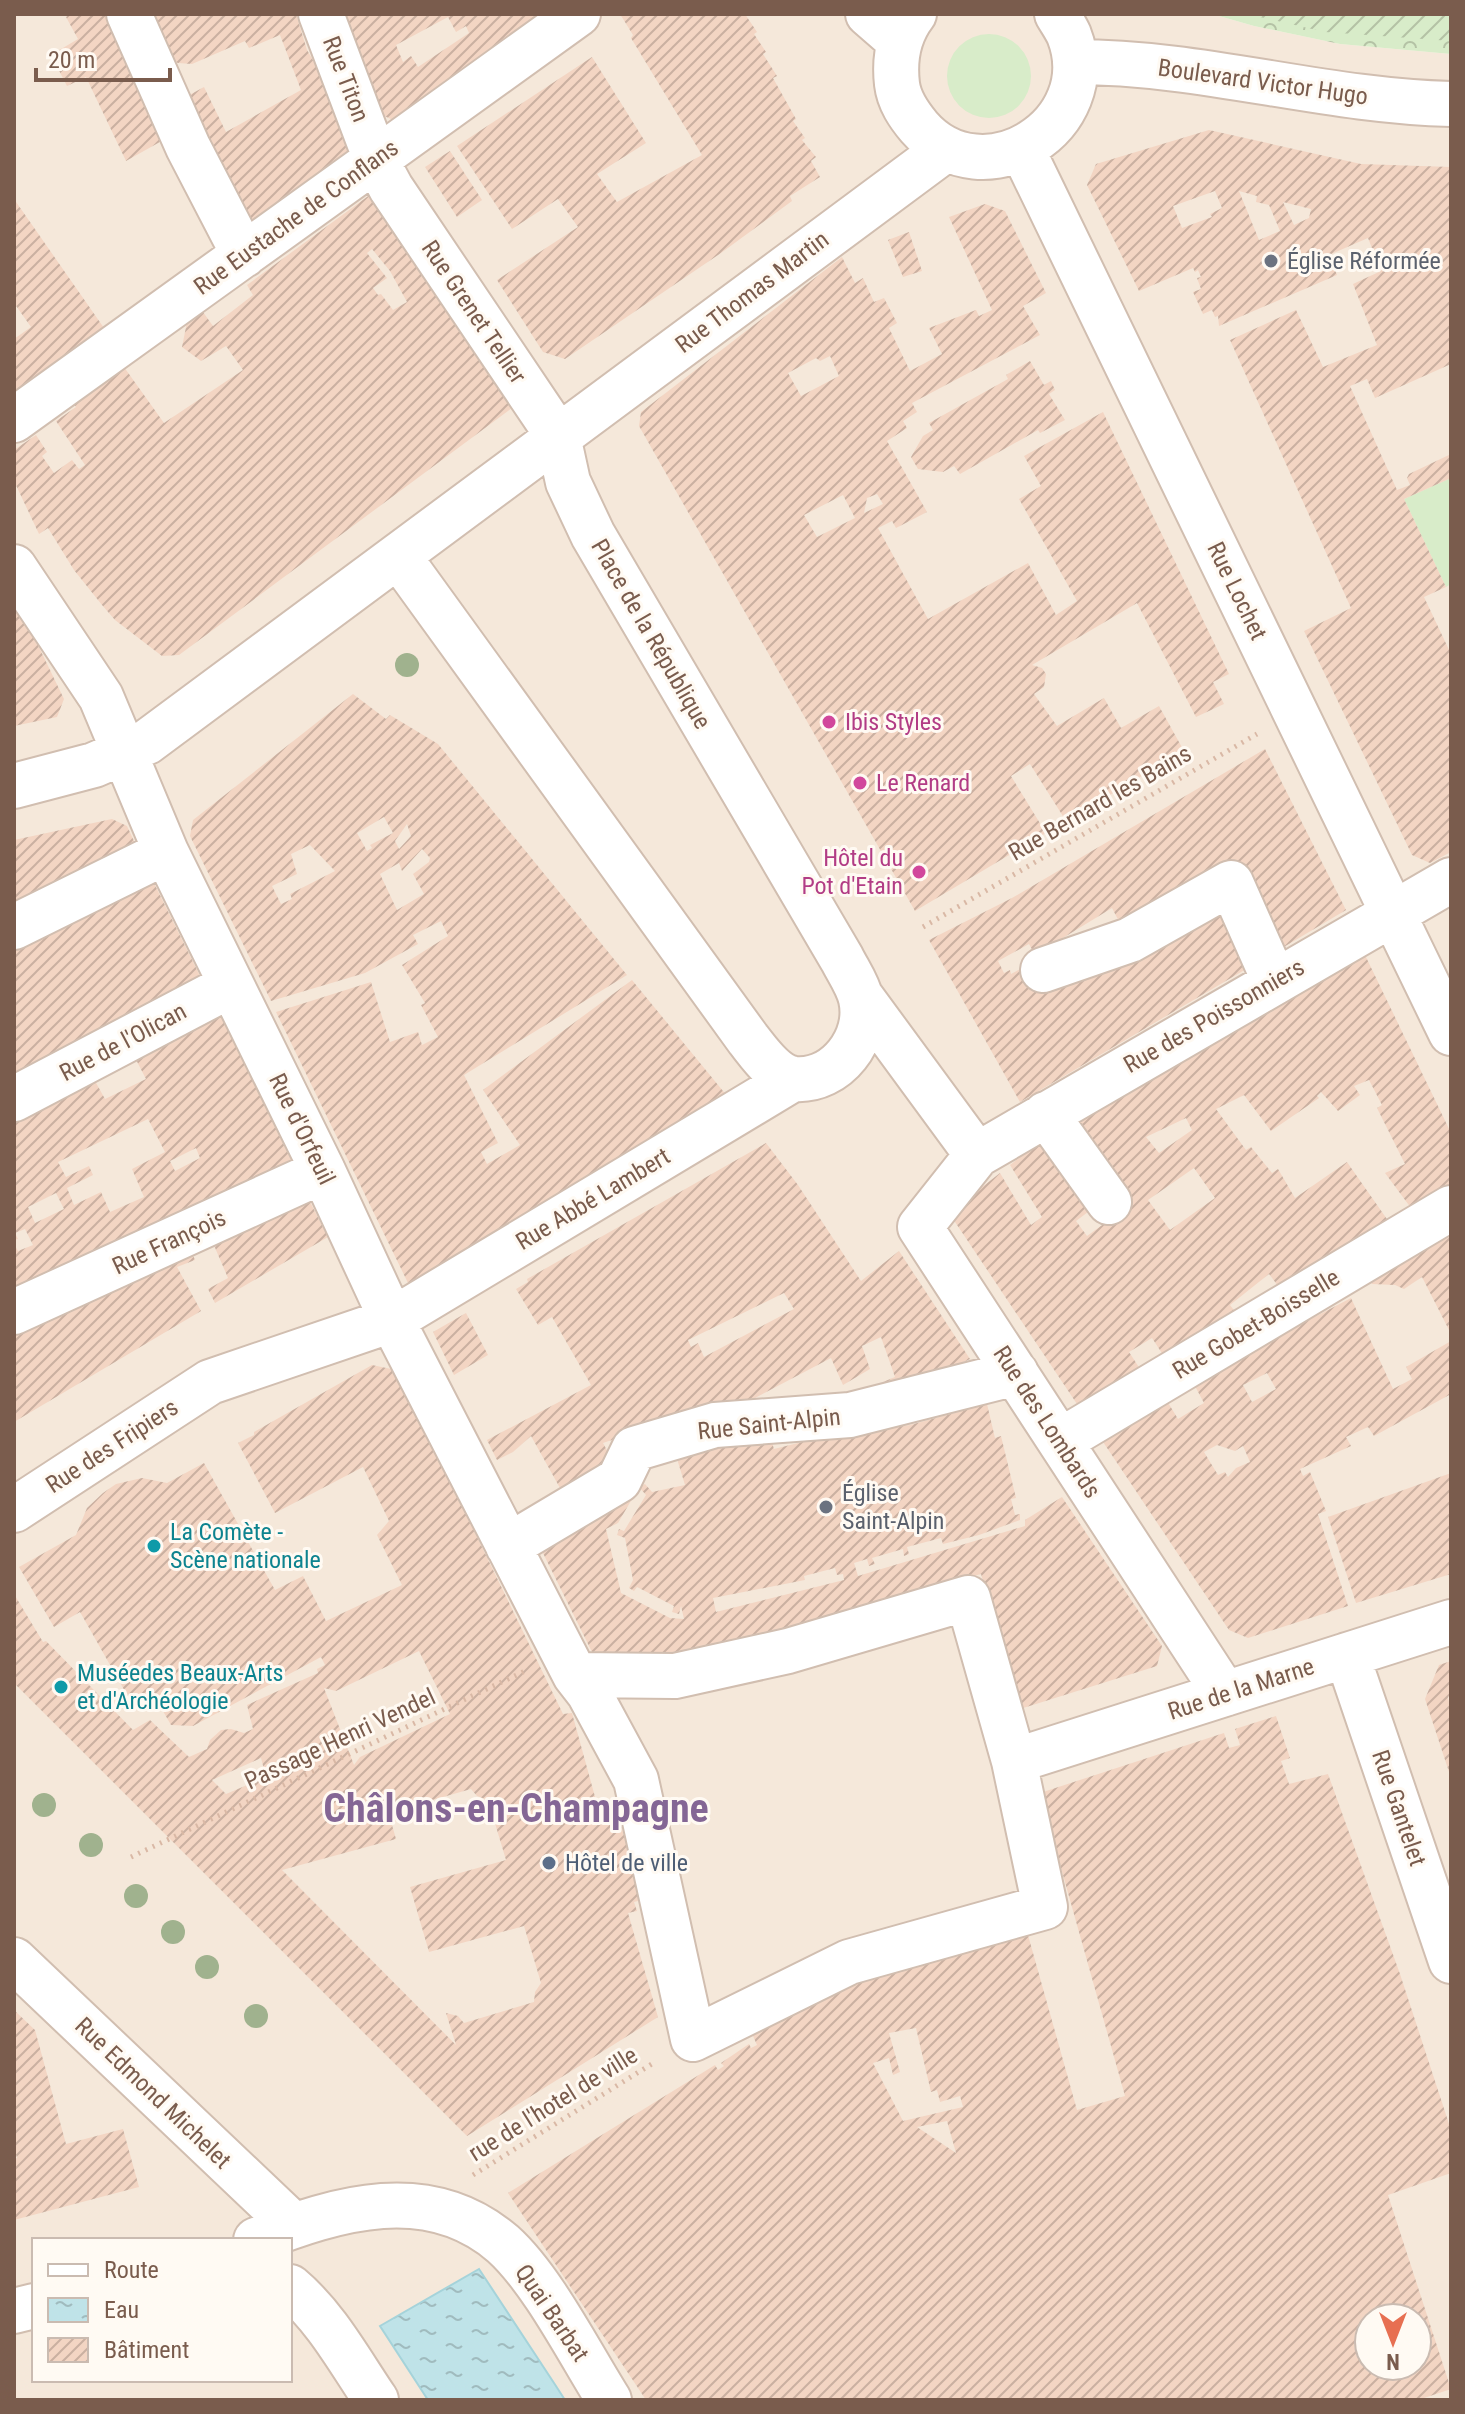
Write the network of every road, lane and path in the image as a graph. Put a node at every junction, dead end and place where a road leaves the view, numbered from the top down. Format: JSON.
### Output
{"nodes":[{"id":1,"x":129,"y":14,"type":"edge"},
{"id":2,"x":321,"y":14,"type":"edge"},
{"id":3,"x":578,"y":14,"type":"edge"},
{"id":4,"x":1057,"y":14,"type":"edge"},
{"id":5,"x":893,"y":23,"type":"edge"},
{"id":6,"x":1075,"y":62,"type":"junction"},
{"id":7,"x":1451,"y":104,"type":"edge"},
{"id":8,"x":946,"y":149,"type":"junction"},
{"id":9,"x":1022,"y":149,"type":"junction"},
{"id":10,"x":383,"y":174,"type":"junction"},
{"id":11,"x":244,"y":255,"type":"junction"},
{"id":12,"x":14,"y":420,"type":"edge"},
{"id":13,"x":558,"y":436,"type":"junction"},
{"id":14,"x":399,"y":557,"type":"junction"},
{"id":15,"x":14,"y":567,"type":"edge"},
{"id":16,"x":1296,"y":711,"type":"junction"},
{"id":17,"x":123,"y":754,"type":"junction"},
{"id":18,"x":14,"y":786,"type":"edge"},
{"id":19,"x":166,"y":852,"type":"junction"},
{"id":20,"x":1451,"y":880,"type":"edge"},
{"id":21,"x":1393,"y":911,"type":"junction"},
{"id":22,"x":14,"y":927,"type":"edge"},
{"id":23,"x":923,"y":927,"type":"dead end"},
{"id":24,"x":1043,"y":970,"type":"dead end"},
{"id":25,"x":1274,"y":980,"type":"junction"},
{"id":26,"x":231,"y":985,"type":"junction"},
{"id":27,"x":861,"y":997,"type":"junction"},
{"id":28,"x":1451,"y":1033,"type":"edge"},
{"id":29,"x":793,"y":1079,"type":"junction"},
{"id":30,"x":14,"y":1099,"type":"edge"},
{"id":31,"x":1041,"y":1118,"type":"junction"},
{"id":32,"x":977,"y":1155,"type":"junction"},
{"id":33,"x":323,"y":1171,"type":"junction"},
{"id":34,"x":1109,"y":1202,"type":"dead end"},
{"id":35,"x":1451,"y":1208,"type":"edge"},
{"id":36,"x":14,"y":1312,"type":"edge"},
{"id":37,"x":392,"y":1320,"type":"junction"},
{"id":38,"x":1016,"y":1373,"type":"junction"},
{"id":39,"x":210,"y":1382,"type":"joint"},
{"id":40,"x":1060,"y":1441,"type":"junction"},
{"id":41,"x":14,"y":1510,"type":"edge"},
{"id":42,"x":508,"y":1546,"type":"junction"},
{"id":43,"x":1451,"y":1622,"type":"edge"},
{"id":44,"x":1347,"y":1655,"type":"junction"},
{"id":45,"x":576,"y":1674,"type":"junction"},
{"id":46,"x":1225,"y":1694,"type":"junction"},
{"id":47,"x":1022,"y":1758,"type":"junction"},
{"id":48,"x":131,"y":1857,"type":"dead end"},
{"id":49,"x":14,"y":1960,"type":"edge"},
{"id":50,"x":1451,"y":1961,"type":"edge"},
{"id":51,"x":693,"y":2039,"type":"junction"},
{"id":52,"x":445,"y":2211,"type":"junction"},
{"id":53,"x":274,"y":2233,"type":"edge"},
{"id":54,"x":292,"y":2289,"type":"edge"},
{"id":55,"x":376,"y":2400,"type":"edge"},
{"id":56,"x":609,"y":2400,"type":"edge"}],
"edges":[{"from":1,"to":11,"type":"street"},
{"from":2,"to":10,"type":"street","name":"Rue Titon"},
{"from":3,"to":10,"type":"street","name":"Rue Eustache de Conflans"},
{"from":4,"to":6,"type":"street"},
{"from":5,"to":8,"type":"street"},
{"from":6,"to":7,"type":"street","name":"Boulevard Victor Hugo"},
{"from":6,"to":9,"type":"street"},
{"from":8,"to":9,"type":"street"},
{"from":8,"to":13,"type":"street","name":"Rue Thomas Martin"},
{"from":9,"to":16,"type":"street","name":"Rue Lochet"},
{"from":10,"to":11,"type":"street","name":"Rue Eustache de Conflans"},
{"from":10,"to":13,"type":"street","name":"Rue Grenet Tellier"},
{"from":11,"to":12,"type":"street","name":"Rue Eustache de Conflans"},
{"from":13,"to":14,"type":"street"},
{"from":13,"to":27,"type":"street","name":"Place de la République"},
{"from":14,"to":17,"type":"street"},
{"from":14,"to":29,"type":"street"},
{"from":15,"to":17,"type":"street","name":"Rue d'Orfeuil"},
{"from":16,"to":21,"type":"street","name":"Rue Lochet"},
{"from":16,"to":23,"type":"path","name":"Rue Bernard les Bains"},
{"from":17,"to":18,"type":"street"},
{"from":17,"to":19,"type":"street","name":"Rue d'Orfeuil"},
{"from":19,"to":22,"type":"street"},
{"from":19,"to":26,"type":"street","name":"Rue d'Orfeuil"},
{"from":20,"to":21,"type":"street","name":"Rue des Poissonniers"},
{"from":21,"to":25,"type":"street","name":"Rue des Poissonniers"},
{"from":21,"to":28,"type":"street","name":"Rue Lochet"},
{"from":24,"to":25,"type":"street"},
{"from":25,"to":31,"type":"street","name":"Rue des Poissonniers"},
{"from":26,"to":30,"type":"street","name":"Rue de l'Olican"},
{"from":26,"to":33,"type":"street","name":"Rue d'Orfeuil"},
{"from":27,"to":29,"type":"street"},
{"from":27,"to":32,"type":"street","name":"Place de la République"},
{"from":29,"to":37,"type":"street","name":"Rue Abbé Lambert"},
{"from":31,"to":32,"type":"street"},
{"from":31,"to":34,"type":"street"},
{"from":32,"to":38,"type":"street","name":"Rue des Lombards"},
{"from":33,"to":36,"type":"street","name":"Rue François"},
{"from":33,"to":37,"type":"street","name":"Rue d'Orfeuil"},
{"from":35,"to":40,"type":"street","name":"Rue Gobet-Boisselle"},
{"from":37,"to":39,"type":"street","name":"Rue Abbé Lambert"},
{"from":37,"to":42,"type":"street","name":"Rue d'Orfeuil"},
{"from":38,"to":40,"type":"street","name":"Rue des Lombards"},
{"from":38,"to":42,"type":"street","name":"Rue Saint-Alpin"},
{"from":39,"to":41,"type":"street","name":"Rue des Fripiers"},
{"from":40,"to":46,"type":"street","name":"Rue des Lombards"},
{"from":42,"to":45,"type":"street","name":"Rue d'Orfeuil"},
{"from":43,"to":44,"type":"street","name":"Rue de la Marne"},
{"from":44,"to":46,"type":"street","name":"Rue de la Marne"},
{"from":44,"to":50,"type":"street","name":"Rue Gantelet"},
{"from":45,"to":47,"type":"street"},
{"from":45,"to":48,"type":"path","name":"Passage Henri Vendel"},
{"from":45,"to":51,"type":"street","name":"Rue d'Orfeuil"},
{"from":46,"to":47,"type":"street","name":"Rue de la Marne"},
{"from":47,"to":51,"type":"street"},
{"from":49,"to":53,"type":"street","name":"Rue Edmond Michelet"},
{"from":51,"to":52,"type":"path","name":"rue de l'hotel de ville"},
{"from":52,"to":53,"type":"street","name":"Quai Barbat"},
{"from":52,"to":56,"type":"street","name":"Quai Barbat"},
{"from":54,"to":55,"type":"street"}]}
